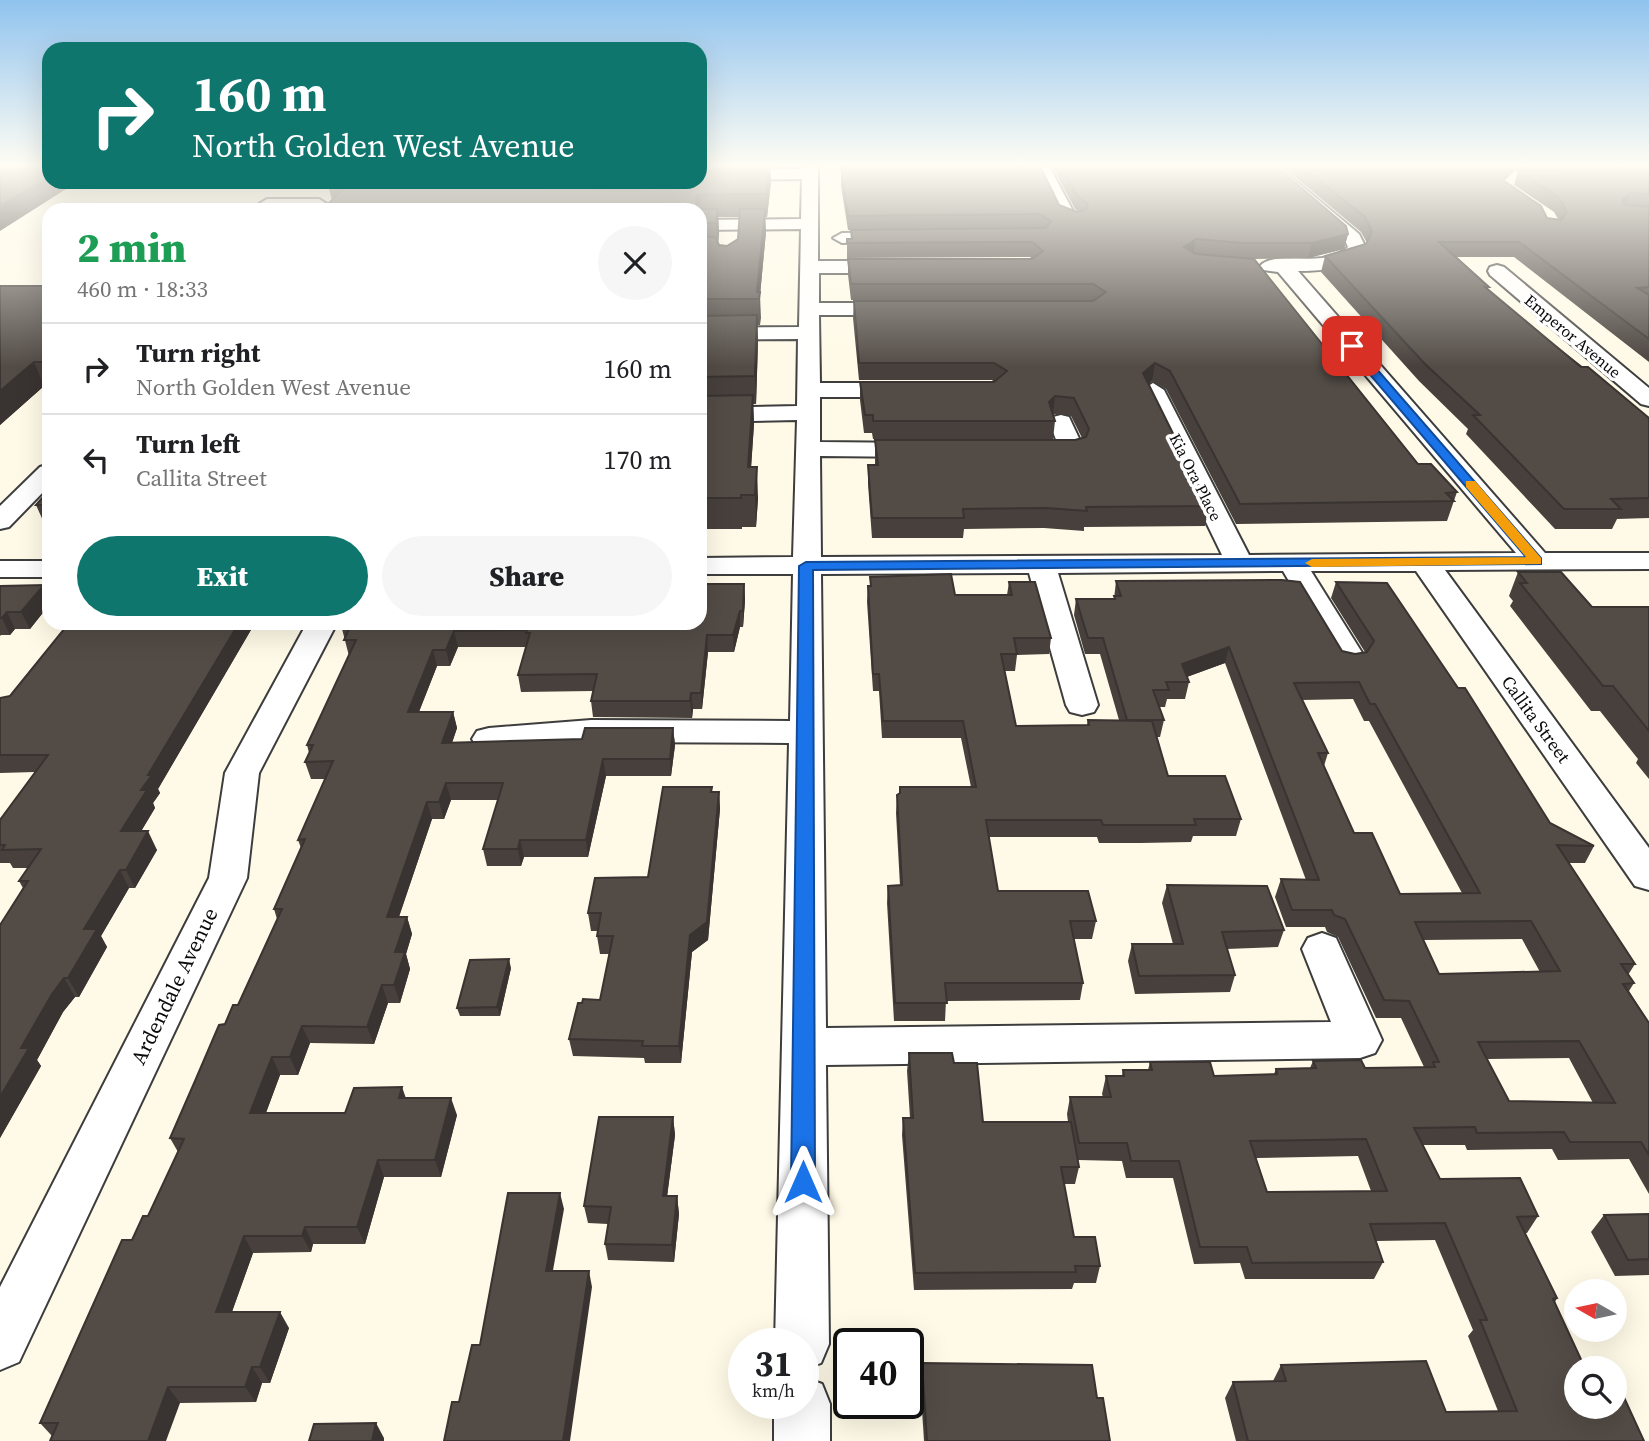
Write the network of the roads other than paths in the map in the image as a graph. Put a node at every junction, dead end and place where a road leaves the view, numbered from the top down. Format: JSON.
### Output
{"nodes":[{"id":1,"x":731,"y":233,"type":"edge"},
{"id":2,"x":809,"y":233,"type":"edge"},
{"id":3,"x":811,"y":233,"type":"edge"},
{"id":4,"x":1347,"y":233,"type":"edge"},
{"id":5,"x":915,"y":237,"type":"edge"},
{"id":6,"x":729,"y":244,"type":"edge"},
{"id":7,"x":1246,"y":266,"type":"edge"},
{"id":8,"x":1283,"y":266,"type":"junction"},
{"id":9,"x":809,"y":267,"type":"junction"},
{"id":10,"x":910,"y":267,"type":"edge"},
{"id":11,"x":1497,"y":271,"type":"dead end"},
{"id":12,"x":809,"y":309,"type":"junction"},
{"id":13,"x":916,"y":309,"type":"edge"},
{"id":14,"x":707,"y":338,"type":"edge"},
{"id":15,"x":807,"y":388,"type":"junction"},
{"id":16,"x":926,"y":390,"type":"edge"},
{"id":17,"x":1153,"y":390,"type":"edge"},
{"id":18,"x":1649,"y":399,"type":"edge"},
{"id":19,"x":707,"y":413,"type":"edge"},
{"id":20,"x":1061,"y":422,"type":"dead end"},
{"id":21,"x":1015,"y":449,"type":"edge"},
{"id":22,"x":937,"y":450,"type":"edge"},
{"id":23,"x":42,"y":479,"type":"edge"},
{"id":24,"x":0,"y":522,"type":"edge"},
{"id":25,"x":1537,"y":561,"type":"junction"},
{"id":26,"x":1423,"y":562,"type":"junction"},
{"id":27,"x":1292,"y":563,"type":"junction"},
{"id":28,"x":1041,"y":564,"type":"junction"},
{"id":29,"x":1240,"y":564,"type":"junction"},
{"id":30,"x":1645,"y":565,"type":"edge"},
{"id":31,"x":707,"y":566,"type":"edge"},
{"id":32,"x":806,"y":566,"type":"junction"},
{"id":33,"x":0,"y":569,"type":"edge"},
{"id":34,"x":42,"y":569,"type":"edge"},
{"id":35,"x":318,"y":630,"type":"edge"},
{"id":36,"x":1350,"y":659,"type":"edge"},
{"id":37,"x":1082,"y":705,"type":"dead end"},
{"id":38,"x":806,"y":732,"type":"junction"},
{"id":39,"x":489,"y":740,"type":"edge"},
{"id":40,"x":1649,"y":876,"type":"edge"},
{"id":41,"x":1322,"y":949,"type":"dead end"},
{"id":42,"x":804,"y":1048,"type":"junction"},
{"id":43,"x":802,"y":1328,"type":"edge"},
{"id":44,"x":0,"y":1343,"type":"edge"},
{"id":45,"x":802,"y":1419,"type":"edge"},
{"id":46,"x":802,"y":1441,"type":"edge"}],
"edges":[{"from":1,"to":6,"type":"street"},
{"from":2,"to":9,"type":"street"},
{"from":3,"to":5,"type":"street"},
{"from":4,"to":8,"type":"street"},
{"from":7,"to":8,"type":"street"},
{"from":8,"to":25,"type":"street"},
{"from":9,"to":10,"type":"street"},
{"from":9,"to":12,"type":"street"},
{"from":11,"to":18,"type":"street","name":"Emperor Avenue"},
{"from":12,"to":13,"type":"street"},
{"from":12,"to":15,"type":"street"},
{"from":14,"to":15,"type":"street"},
{"from":15,"to":16,"type":"street"},
{"from":15,"to":19,"type":"street"},
{"from":15,"to":22,"type":"street"},
{"from":15,"to":32,"type":"street"},
{"from":17,"to":29,"type":"street","name":"Kia Ora Place"},
{"from":20,"to":21,"type":"street"},
{"from":23,"to":24,"type":"street"},
{"from":25,"to":26,"type":"street"},
{"from":25,"to":30,"type":"street"},
{"from":26,"to":27,"type":"street"},
{"from":26,"to":40,"type":"street","name":"Callita Street"},
{"from":27,"to":29,"type":"street"},
{"from":27,"to":36,"type":"street"},
{"from":28,"to":29,"type":"street"},
{"from":28,"to":32,"type":"street"},
{"from":28,"to":37,"type":"street"},
{"from":31,"to":32,"type":"street"},
{"from":32,"to":38,"type":"street"},
{"from":33,"to":34,"type":"street"},
{"from":35,"to":44,"type":"street","name":"Ardendale Avenue"},
{"from":38,"to":39,"type":"street"},
{"from":38,"to":42,"type":"street"},
{"from":41,"to":42,"type":"street"},
{"from":42,"to":43,"type":"street"},
{"from":45,"to":46,"type":"street"}]}
